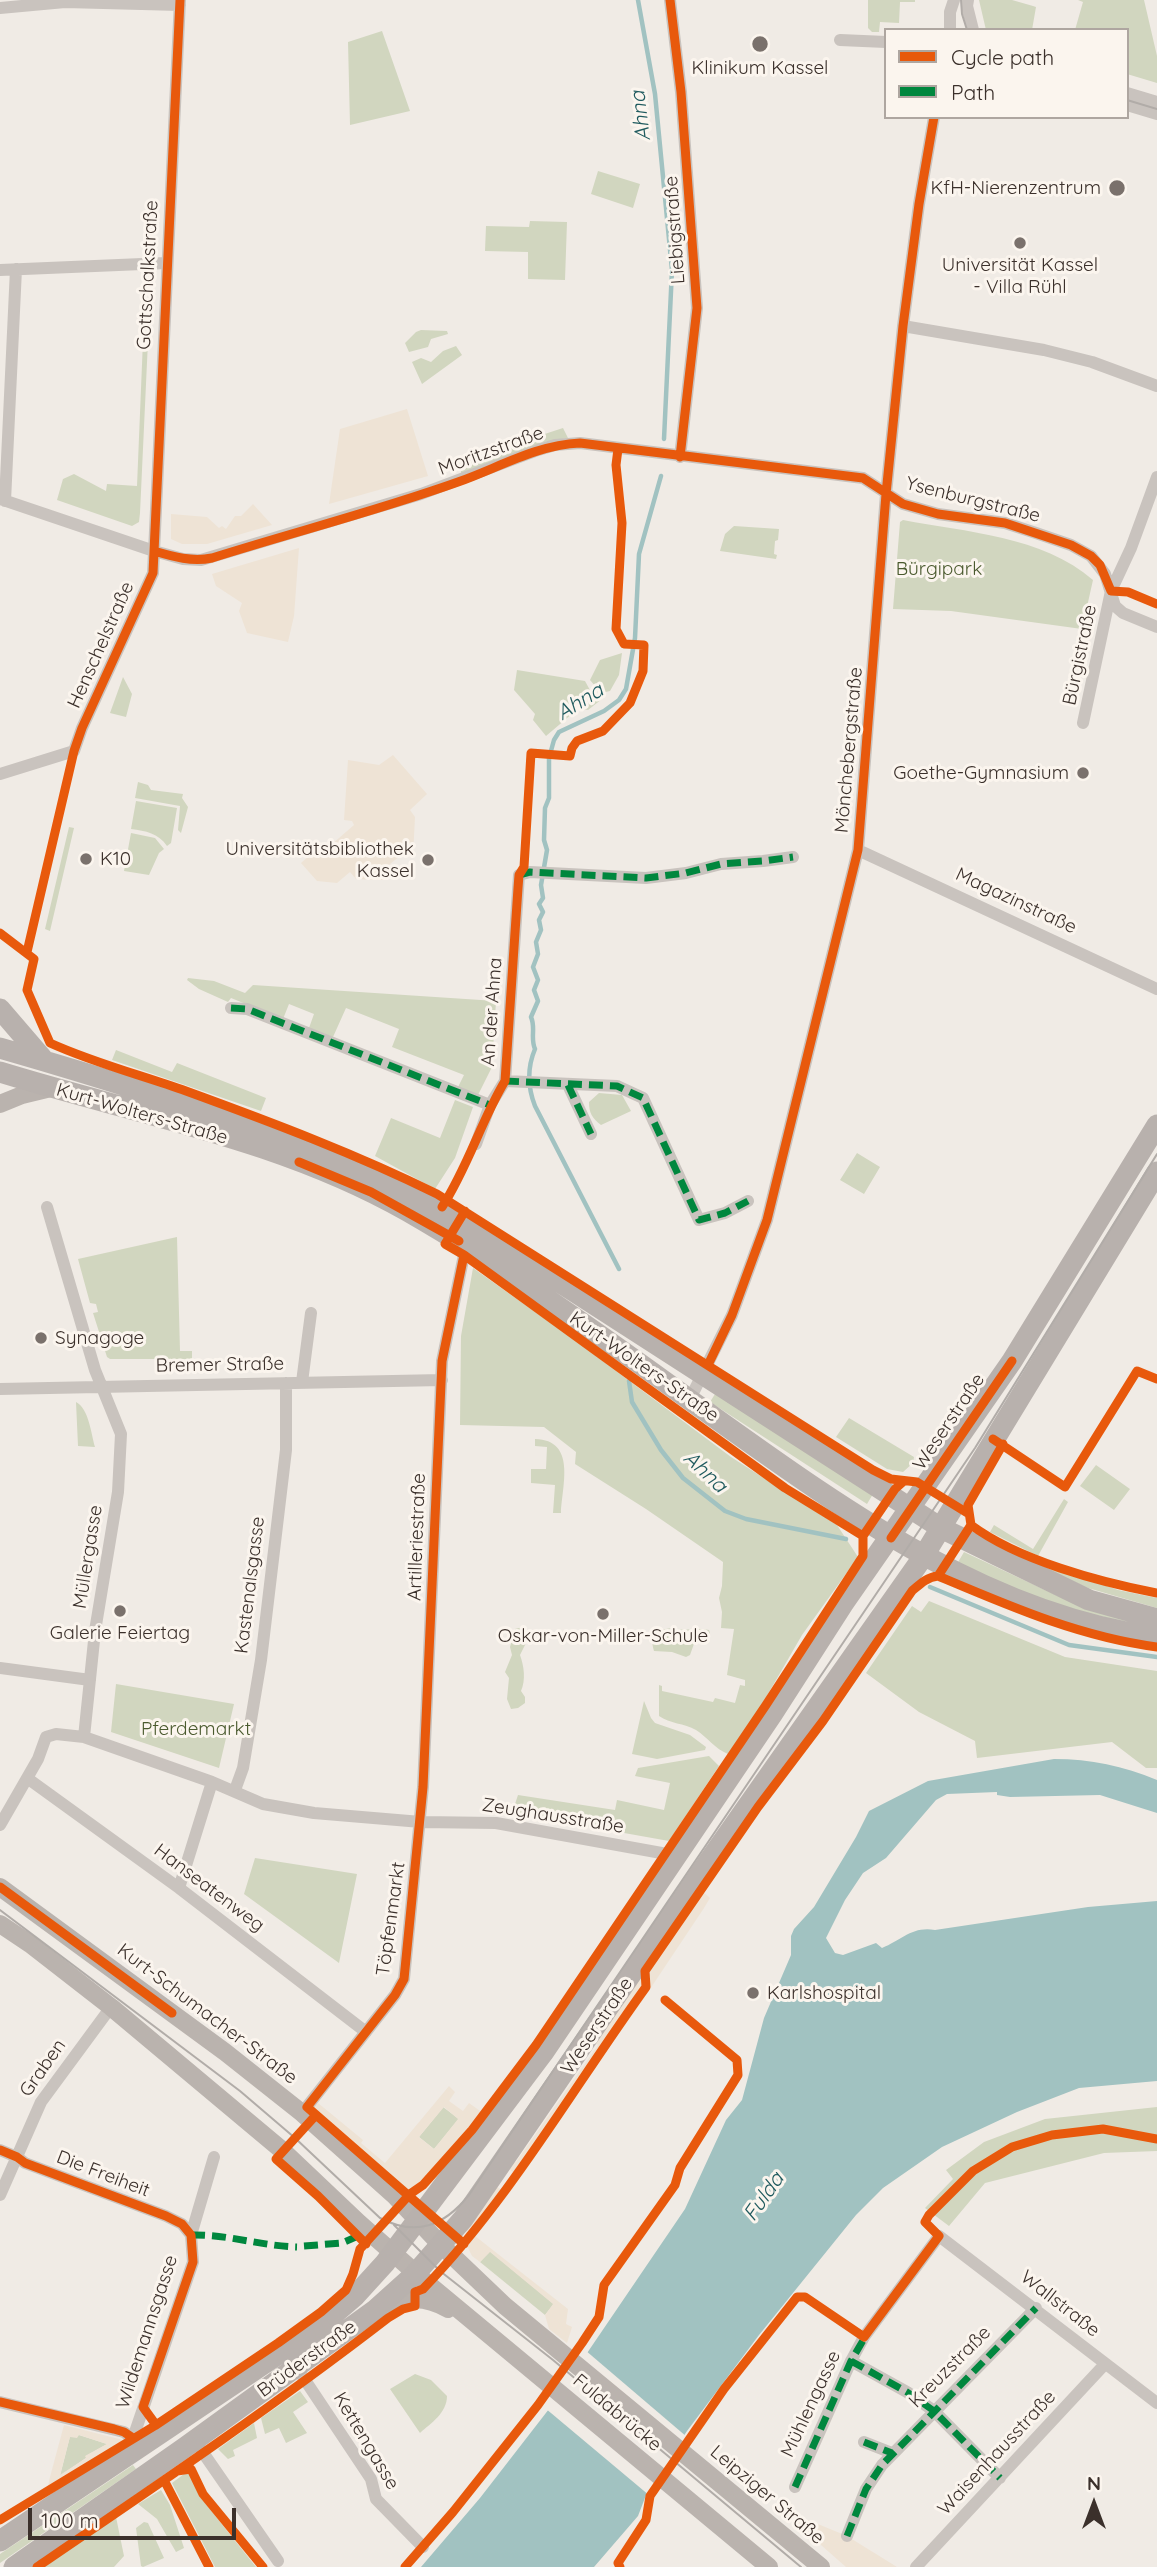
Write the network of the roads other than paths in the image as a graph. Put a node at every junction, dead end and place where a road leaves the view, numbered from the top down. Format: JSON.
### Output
{"nodes":[{"id":1,"x":670,"y":0,"type":"edge"},
{"id":2,"x":954,"y":0,"type":"edge"},
{"id":3,"x":968,"y":0,"type":"edge"},
{"id":4,"x":180,"y":3,"type":"edge"},
{"id":5,"x":0,"y":8,"type":"edge"},
{"id":6,"x":950,"y":28,"type":"edge"},
{"id":7,"x":971,"y":28,"type":"edge"},
{"id":8,"x":840,"y":40,"type":"dead end"},
{"id":9,"x":884,"y":42,"type":"edge"},
{"id":10,"x":1129,"y":94,"type":"edge"},
{"id":11,"x":1157,"y":102,"type":"edge"},
{"id":12,"x":1129,"y":106,"type":"edge"},
{"id":13,"x":1157,"y":114,"type":"edge"},
{"id":14,"x":934,"y":119,"type":"edge"},
{"id":15,"x":166,"y":263,"type":"junction"},
{"id":16,"x":16,"y":269,"type":"junction"},
{"id":17,"x":0,"y":270,"type":"edge"},
{"id":18,"x":903,"y":326,"type":"junction"},
{"id":19,"x":1157,"y":386,"type":"edge"},
{"id":20,"x":680,"y":457,"type":"junction"},
{"id":21,"x":1157,"y":477,"type":"edge"},
{"id":22,"x":886,"y":494,"type":"junction"},
{"id":23,"x":3,"y":500,"type":"edge"},
{"id":24,"x":154,"y":551,"type":"junction"},
{"id":25,"x":1111,"y":591,"type":"junction"},
{"id":26,"x":1157,"y":627,"type":"edge"},
{"id":27,"x":1083,"y":723,"type":"dead end"},
{"id":28,"x":0,"y":774,"type":"edge"},
{"id":29,"x":858,"y":850,"type":"junction"},
{"id":30,"x":793,"y":856,"type":"dead end"},
{"id":31,"x":1157,"y":989,"type":"edge"},
{"id":32,"x":231,"y":1008,"type":"dead end"},
{"id":33,"x":0,"y":1009,"type":"edge"},
{"id":34,"x":0,"y":1048,"type":"edge"},
{"id":35,"x":44,"y":1060,"type":"junction"},
{"id":36,"x":0,"y":1072,"type":"edge"},
{"id":37,"x":505,"y":1081,"type":"junction"},
{"id":38,"x":568,"y":1085,"type":"junction"},
{"id":39,"x":51,"y":1088,"type":"junction"},
{"id":40,"x":0,"y":1104,"type":"edge"},
{"id":41,"x":490,"y":1105,"type":"junction"},
{"id":42,"x":1157,"y":1125,"type":"edge"},
{"id":43,"x":591,"y":1134,"type":"dead end"},
{"id":44,"x":476,"y":1144,"type":"dead end"},
{"id":45,"x":1157,"y":1172,"type":"edge"},
{"id":46,"x":748,"y":1201,"type":"dead end"},
{"id":47,"x":47,"y":1207,"type":"dead end"},
{"id":48,"x":474,"y":1239,"type":"junction"},
{"id":49,"x":310,"y":1313,"type":"dead end"},
{"id":50,"x":702,"y":1375,"type":"junction"},
{"id":51,"x":442,"y":1380,"type":"junction"},
{"id":52,"x":302,"y":1382,"type":"junction"},
{"id":53,"x":286,"y":1383,"type":"junction"},
{"id":54,"x":102,"y":1387,"type":"junction"},
{"id":55,"x":0,"y":1389,"type":"edge"},
{"id":56,"x":690,"y":1399,"type":"junction"},
{"id":57,"x":911,"y":1509,"type":"junction"},
{"id":58,"x":941,"y":1528,"type":"junction"},
{"id":59,"x":891,"y":1538,"type":"junction"},
{"id":60,"x":923,"y":1557,"type":"junction"},
{"id":61,"x":1157,"y":1619,"type":"edge"},
{"id":62,"x":1157,"y":1637,"type":"edge"},
{"id":63,"x":0,"y":1668,"type":"edge"},
{"id":64,"x":90,"y":1680,"type":"junction"},
{"id":65,"x":84,"y":1737,"type":"junction"},
{"id":66,"x":27,"y":1778,"type":"junction"},
{"id":67,"x":212,"y":1782,"type":"junction"},
{"id":68,"x":235,"y":1790,"type":"junction"},
{"id":69,"x":421,"y":1822,"type":"junction"},
{"id":70,"x":0,"y":1825,"type":"edge"},
{"id":71,"x":678,"y":1856,"type":"junction"},
{"id":72,"x":0,"y":1887,"type":"edge"},
{"id":73,"x":179,"y":1888,"type":"junction"},
{"id":74,"x":0,"y":1924,"type":"edge"},
{"id":75,"x":111,"y":2007,"type":"junction"},
{"id":76,"x":366,"y":2032,"type":"junction"},
{"id":77,"x":302,"y":2113,"type":"junction"},
{"id":78,"x":0,"y":2150,"type":"edge"},
{"id":79,"x":17,"y":2157,"type":"junction"},
{"id":80,"x":214,"y":2157,"type":"dead end"},
{"id":81,"x":0,"y":2195,"type":"edge"},
{"id":82,"x":418,"y":2221,"type":"junction"},
{"id":83,"x":191,"y":2235,"type":"junction"},
{"id":84,"x":939,"y":2236,"type":"joint"},
{"id":85,"x":440,"y":2244,"type":"junction"},
{"id":86,"x":392,"y":2253,"type":"junction"},
{"id":87,"x":415,"y":2274,"type":"junction"},
{"id":88,"x":1036,"y":2308,"type":"junction"},
{"id":89,"x":375,"y":2310,"type":"junction"},
{"id":90,"x":475,"y":2325,"type":"junction"},
{"id":91,"x":291,"y":2359,"type":"junction"},
{"id":92,"x":851,"y":2361,"type":"junction"},
{"id":93,"x":1105,"y":2364,"type":"junction"},
{"id":94,"x":0,"y":2402,"type":"edge"},
{"id":95,"x":1157,"y":2403,"type":"edge"},
{"id":96,"x":934,"y":2411,"type":"junction"},
{"id":97,"x":195,"y":2441,"type":"junction"},
{"id":98,"x":138,"y":2442,"type":"junction"},
{"id":99,"x":864,"y":2442,"type":"dead end"},
{"id":100,"x":892,"y":2453,"type":"junction"},
{"id":101,"x":687,"y":2456,"type":"joint"},
{"id":102,"x":147,"y":2474,"type":"junction"},
{"id":103,"x":1000,"y":2477,"type":"junction"},
{"id":104,"x":795,"y":2487,"type":"dead end"},
{"id":105,"x":847,"y":2536,"type":"dead end"},
{"id":106,"x":0,"y":2541,"type":"edge"},
{"id":107,"x":423,"y":2547,"type":"dead end"},
{"id":108,"x":278,"y":2561,"type":"dead end"},
{"id":109,"x":14,"y":2567,"type":"edge"},
{"id":110,"x":769,"y":2567,"type":"edge"},
{"id":111,"x":821,"y":2567,"type":"edge"},
{"id":112,"x":916,"y":2567,"type":"edge"}],
"edges":[{"from":1,"to":20,"type":"street","name":"Liebigstraße"},
{"from":2,"to":6,"type":"street"},
{"from":3,"to":7,"type":"street"},
{"from":4,"to":5,"type":"street"},
{"from":4,"to":15,"type":"street","name":"Gottschalkstraße"},
{"from":8,"to":9,"type":"street"},
{"from":10,"to":11,"type":"street"},
{"from":12,"to":13,"type":"street"},
{"from":14,"to":18,"type":"street","name":"Mönchebergstraße"},
{"from":15,"to":16,"type":"street"},
{"from":15,"to":24,"type":"street","name":"Gottschalkstraße"},
{"from":16,"to":17,"type":"street"},
{"from":16,"to":23,"type":"street"},
{"from":18,"to":19,"type":"street"},
{"from":18,"to":22,"type":"street","name":"Mönchebergstraße"},
{"from":20,"to":22,"type":"street","name":"Moritzstraße"},
{"from":20,"to":24,"type":"street","name":"Moritzstraße"},
{"from":21,"to":25,"type":"street","name":"Bürgistraße"},
{"from":22,"to":25,"type":"street","name":"Ysenburgstraße"},
{"from":22,"to":29,"type":"street","name":"Mönchebergstraße"},
{"from":23,"to":24,"type":"street","name":"Moritzstraße"},
{"from":24,"to":28,"type":"street","name":"Henschelstraße"},
{"from":25,"to":26,"type":"street","name":"Ysenburgstraße"},
{"from":25,"to":27,"type":"street","name":"Bürgistraße"},
{"from":29,"to":31,"type":"street","name":"Magazinstraße"},
{"from":29,"to":50,"type":"street","name":"Mönchebergstraße"},
{"from":30,"to":37,"type":"street","name":"An der Ahna"},
{"from":32,"to":41,"type":"street"},
{"from":33,"to":35,"type":"main road"},
{"from":34,"to":35,"type":"main road","name":"Kurt-Wolters-Straße"},
{"from":35,"to":48,"type":"main road","name":"Kurt-Wolters-Straße"},
{"from":36,"to":39,"type":"main road","name":"Kurt-Wolters-Straße"},
{"from":37,"to":38,"type":"street"},
{"from":37,"to":41,"type":"street","name":"An der Ahna"},
{"from":38,"to":43,"type":"street"},
{"from":38,"to":46,"type":"street"},
{"from":39,"to":40,"type":"main road"},
{"from":39,"to":48,"type":"main road","name":"Kurt-Wolters-Straße"},
{"from":41,"to":44,"type":"street","name":"An der Ahna"},
{"from":42,"to":57,"type":"main road","name":"Weserstraße"},
{"from":45,"to":58,"type":"main road","name":"Weserstraße"},
{"from":47,"to":54,"type":"street","name":"Müllergasse"},
{"from":48,"to":50,"type":"main road","name":"Kurt-Wolters-Straße"},
{"from":48,"to":51,"type":"street","name":"Artilleriestraße"},
{"from":48,"to":56,"type":"main road","name":"Kurt-Wolters-Straße"},
{"from":49,"to":52,"type":"street"},
{"from":50,"to":56,"type":"street","name":"Mönchebergstraße"},
{"from":50,"to":57,"type":"main road","name":"Kurt-Wolters-Straße"},
{"from":51,"to":52,"type":"street","name":"Bremer Straße"},
{"from":51,"to":69,"type":"street","name":"Artilleriestraße"},
{"from":52,"to":53,"type":"street","name":"Bremer Straße"},
{"from":53,"to":54,"type":"street","name":"Bremer Straße"},
{"from":53,"to":68,"type":"street","name":"Kastenalsgasse"},
{"from":54,"to":55,"type":"street","name":"Bremer Straße"},
{"from":54,"to":64,"type":"street","name":"Müllergasse"},
{"from":56,"to":59,"type":"main road","name":"Kurt-Wolters-Straße"},
{"from":57,"to":58,"type":"main road","name":"Kurt-Wolters-Straße"},
{"from":57,"to":59,"type":"main road","name":"Weserstraße"},
{"from":58,"to":60,"type":"main road","name":"Weserstraße"},
{"from":58,"to":61,"type":"main road","name":"Kurt-Wolters-Straße"},
{"from":59,"to":60,"type":"main road","name":"Kurt-Wolters-Straße"},
{"from":59,"to":71,"type":"main road","name":"Weserstraße"},
{"from":60,"to":62,"type":"main road","name":"Kurt-Wolters-Straße"},
{"from":60,"to":85,"type":"main road","name":"Weserstraße"},
{"from":63,"to":64,"type":"street"},
{"from":64,"to":65,"type":"street","name":"Müllergasse"},
{"from":65,"to":66,"type":"street"},
{"from":65,"to":67,"type":"street"},
{"from":66,"to":70,"type":"street"},
{"from":66,"to":73,"type":"street","name":"Hanseatenweg"},
{"from":67,"to":68,"type":"street"},
{"from":67,"to":73,"type":"street"},
{"from":68,"to":69,"type":"street","name":"Zeughausstraße"},
{"from":69,"to":71,"type":"street","name":"Zeughausstraße"},
{"from":69,"to":76,"type":"street","name":"Töpfenmarkt"},
{"from":71,"to":82,"type":"main road","name":"Weserstraße"},
{"from":72,"to":77,"type":"main road","name":"Kurt-Schumacher-Straße"},
{"from":73,"to":76,"type":"street","name":"Hanseatenweg"},
{"from":74,"to":75,"type":"main road"},
{"from":75,"to":79,"type":"street","name":"Graben"},
{"from":75,"to":86,"type":"main road"},
{"from":76,"to":77,"type":"street","name":"Töpfenmarkt"},
{"from":77,"to":82,"type":"main road","name":"Kurt-Schumacher-Straße"},
{"from":78,"to":79,"type":"street","name":"Die Freiheit"},
{"from":79,"to":81,"type":"street","name":"Graben"},
{"from":79,"to":83,"type":"street","name":"Die Freiheit"},
{"from":80,"to":83,"type":"street","name":"Wildemannsgasse"},
{"from":82,"to":85,"type":"main road","name":"Kurt-Schumacher-Straße"},
{"from":82,"to":86,"type":"main road","name":"Weserstraße"},
{"from":83,"to":98,"type":"street","name":"Wildemannsgasse"},
{"from":84,"to":88,"type":"street","name":"Wallstraße"},
{"from":84,"to":92,"type":"street","name":"Mühlengasse"},
{"from":85,"to":87,"type":"main road","name":"Weserstraße"},
{"from":85,"to":101,"type":"main road","name":"Fuldabrücke"},
{"from":86,"to":87,"type":"main road"},
{"from":86,"to":91,"type":"main road","name":"Brüderstraße"},
{"from":87,"to":89,"type":"main road","name":"Brüderstraße"},
{"from":87,"to":90,"type":"main road"},
{"from":88,"to":93,"type":"street","name":"Wallstraße"},
{"from":88,"to":96,"type":"street","name":"Kreuzstraße"},
{"from":89,"to":90,"type":"main road"},
{"from":89,"to":91,"type":"main road","name":"Brüderstraße"},
{"from":90,"to":110,"type":"main road","name":"Fuldabrücke"},
{"from":91,"to":97,"type":"main road","name":"Brüderstraße"},
{"from":91,"to":98,"type":"main road","name":"Brüderstraße"},
{"from":91,"to":107,"type":"street","name":"Kettengasse"},
{"from":92,"to":96,"type":"street"},
{"from":92,"to":104,"type":"street","name":"Mühlengasse"},
{"from":93,"to":95,"type":"street","name":"Wallstraße"},
{"from":93,"to":103,"type":"street","name":"Waisenhausstraße"},
{"from":94,"to":98,"type":"street"},
{"from":96,"to":100,"type":"street","name":"Kreuzstraße"},
{"from":96,"to":103,"type":"street"},
{"from":97,"to":102,"type":"main road","name":"Brüderstraße"},
{"from":97,"to":108,"type":"street"},
{"from":98,"to":102,"type":"main road"},
{"from":98,"to":106,"type":"main road","name":"Brüderstraße"},
{"from":99,"to":100,"type":"street"},
{"from":100,"to":105,"type":"street","name":"Kreuzstraße"},
{"from":101,"to":111,"type":"main road","name":"Leipziger Straße"},
{"from":102,"to":109,"type":"main road","name":"Brüderstraße"},
{"from":103,"to":112,"type":"street","name":"Waisenhausstraße"}]}
